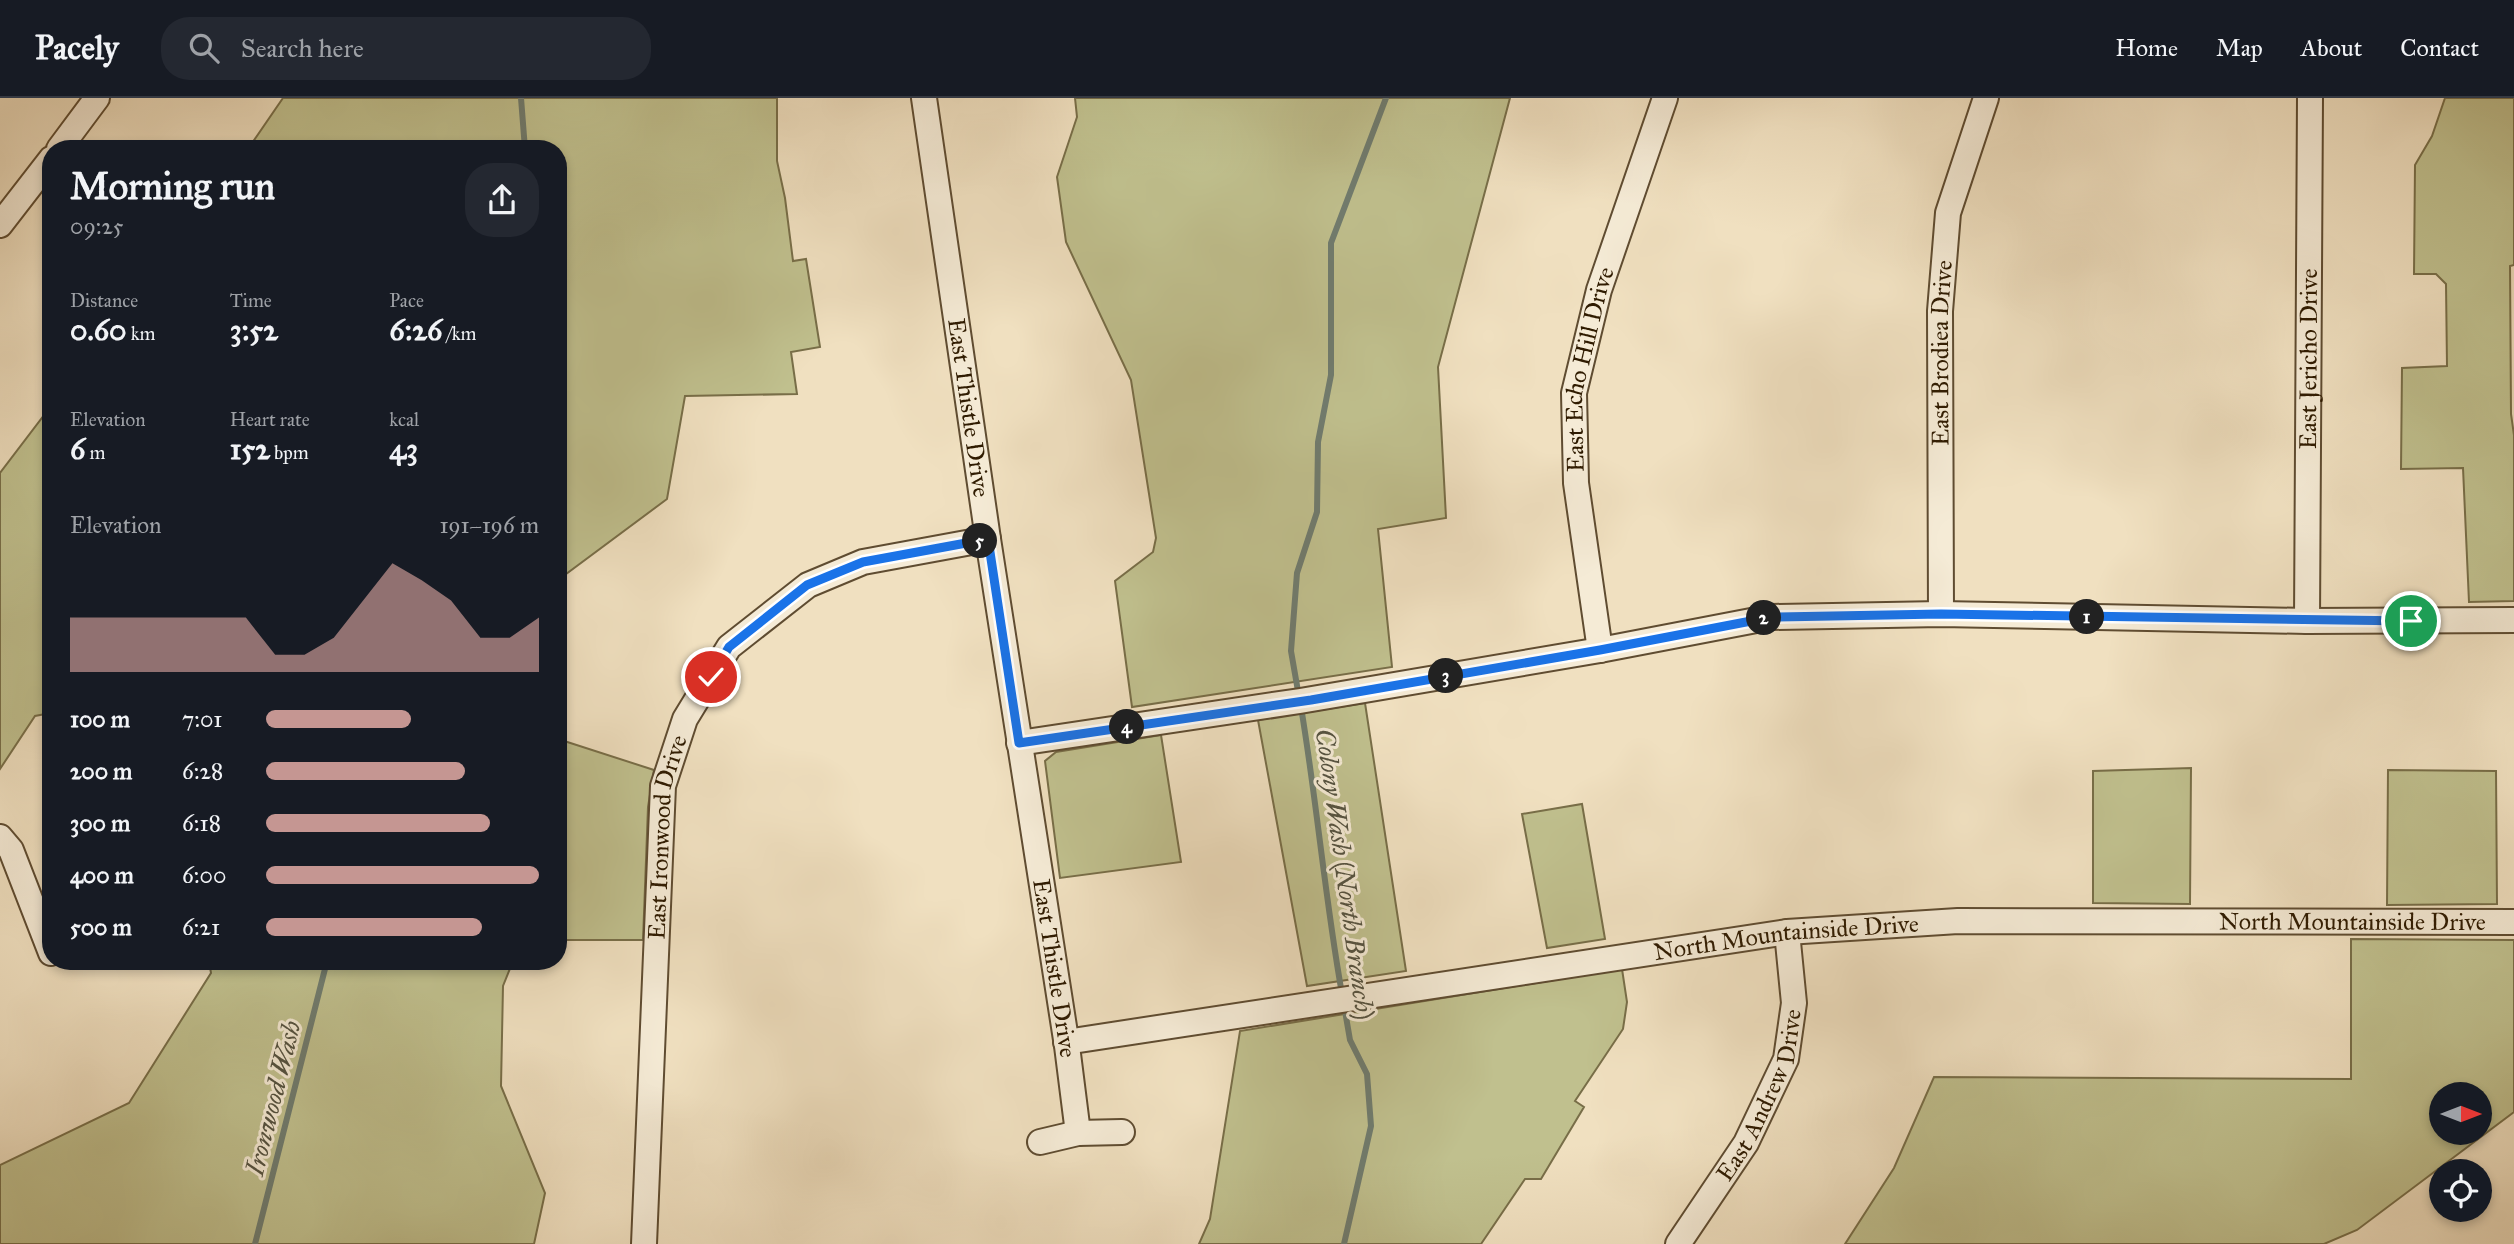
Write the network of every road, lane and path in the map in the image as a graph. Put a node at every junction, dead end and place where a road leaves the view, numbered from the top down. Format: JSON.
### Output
{"nodes":[{"id":1,"x":97,"y":98,"type":"edge"},
{"id":2,"x":924,"y":98,"type":"edge"},
{"id":3,"x":1665,"y":98,"type":"edge"},
{"id":4,"x":1986,"y":98,"type":"edge"},
{"id":5,"x":2310,"y":98,"type":"edge"},
{"id":6,"x":66,"y":140,"type":"edge"},
{"id":7,"x":42,"y":171,"type":"edge"},
{"id":8,"x":0,"y":225,"type":"edge"},
{"id":9,"x":988,"y":539,"type":"junction"},
{"id":10,"x":1941,"y":614,"type":"junction"},
{"id":11,"x":2514,"y":620,"type":"edge"},
{"id":12,"x":2307,"y":621,"type":"junction"},
{"id":13,"x":1600,"y":650,"type":"junction"},
{"id":14,"x":1019,"y":743,"type":"junction"},
{"id":15,"x":0,"y":837,"type":"edge"},
{"id":16,"x":2514,"y":922,"type":"edge"},
{"id":17,"x":42,"y":930,"type":"edge"},
{"id":18,"x":1787,"y":932,"type":"junction"},
{"id":19,"x":1066,"y":1042,"type":"junction"},
{"id":20,"x":1122,"y":1132,"type":"dead end"},
{"id":21,"x":1078,"y":1133,"type":"junction"},
{"id":22,"x":1040,"y":1142,"type":"dead end"},
{"id":23,"x":644,"y":1244,"type":"edge"},
{"id":24,"x":1678,"y":1244,"type":"edge"}],
"edges":[{"from":1,"to":6,"type":"street"},
{"from":2,"to":9,"type":"street","name":"East Thistle Drive"},
{"from":3,"to":13,"type":"street","name":"East Echo Hill Drive"},
{"from":4,"to":10,"type":"street","name":"East Brodiea Drive"},
{"from":5,"to":12,"type":"street","name":"East Jericho Drive"},
{"from":7,"to":8,"type":"street"},
{"from":9,"to":14,"type":"street","name":"East Thistle Drive"},
{"from":9,"to":23,"type":"street","name":"East Ironwood Drive"},
{"from":10,"to":12,"type":"street"},
{"from":10,"to":13,"type":"street"},
{"from":11,"to":12,"type":"street"},
{"from":13,"to":14,"type":"street"},
{"from":14,"to":19,"type":"street","name":"East Thistle Drive"},
{"from":15,"to":17,"type":"street"},
{"from":16,"to":18,"type":"street","name":"North Mountainside Drive"},
{"from":18,"to":19,"type":"street","name":"North Mountainside Drive"},
{"from":18,"to":24,"type":"street","name":"East Andrew Drive"},
{"from":19,"to":21,"type":"street","name":"East Thistle Drive"},
{"from":20,"to":21,"type":"street"},
{"from":21,"to":22,"type":"street"}]}
